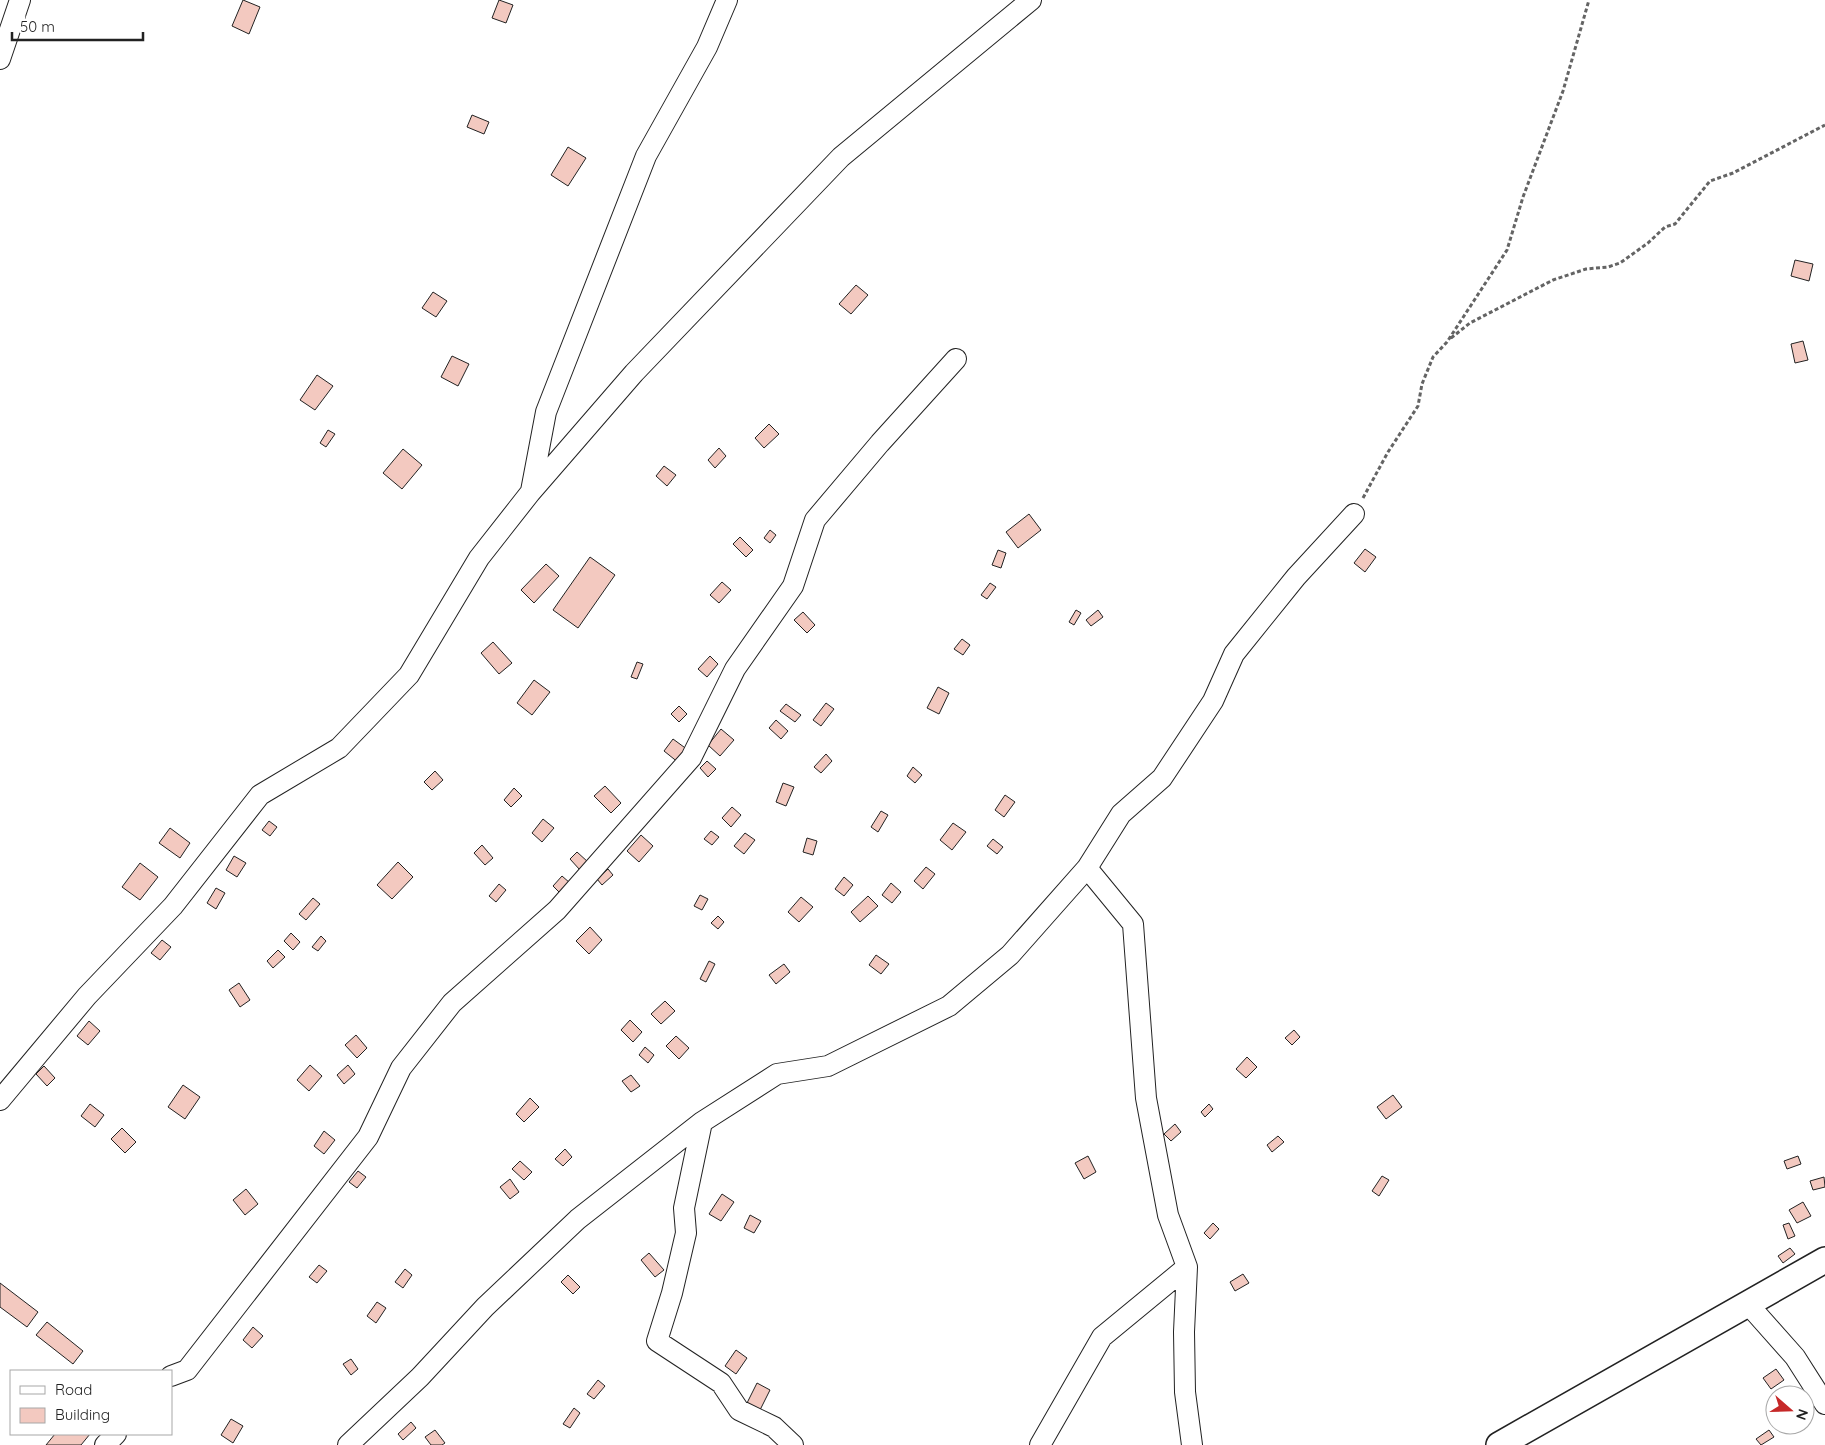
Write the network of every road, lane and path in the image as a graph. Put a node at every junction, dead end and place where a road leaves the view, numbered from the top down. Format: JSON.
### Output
{"nodes":[{"id":1,"x":20,"y":0,"type":"edge"},
{"id":2,"x":727,"y":0,"type":"edge"},
{"id":3,"x":1030,"y":0,"type":"edge"},
{"id":4,"x":1588,"y":0,"type":"edge"},
{"id":5,"x":0,"y":59,"type":"edge"},
{"id":6,"x":1825,"y":125,"type":"edge"},
{"id":7,"x":1447,"y":342,"type":"junction"},
{"id":8,"x":956,"y":359,"type":"dead end"},
{"id":9,"x":530,"y":493,"type":"junction"},
{"id":10,"x":1354,"y":514,"type":"joint"},
{"id":11,"x":1087,"y":868,"type":"junction"},
{"id":12,"x":0,"y":1100,"type":"edge"},
{"id":13,"x":702,"y":1122,"type":"junction"},
{"id":14,"x":1825,"y":1260,"type":"edge"},
{"id":15,"x":1187,"y":1267,"type":"junction"},
{"id":16,"x":1747,"y":1303,"type":"junction"},
{"id":17,"x":172,"y":1376,"type":"edge"},
{"id":18,"x":1825,"y":1404,"type":"edge"},
{"id":19,"x":115,"y":1435,"type":"edge"},
{"id":20,"x":105,"y":1445,"type":"edge"},
{"id":21,"x":348,"y":1445,"type":"edge"},
{"id":22,"x":793,"y":1445,"type":"edge"},
{"id":23,"x":1040,"y":1445,"type":"edge"},
{"id":24,"x":1192,"y":1445,"type":"edge"},
{"id":25,"x":1499,"y":1445,"type":"edge"}],
"edges":[{"from":1,"to":5,"type":"street"},
{"from":2,"to":9,"type":"street"},
{"from":3,"to":9,"type":"street"},
{"from":4,"to":7,"type":"path"},
{"from":6,"to":7,"type":"path"},
{"from":7,"to":10,"type":"path"},
{"from":8,"to":17,"type":"street"},
{"from":9,"to":12,"type":"street"},
{"from":10,"to":11,"type":"street"},
{"from":11,"to":13,"type":"street"},
{"from":11,"to":15,"type":"street"},
{"from":13,"to":21,"type":"street"},
{"from":13,"to":22,"type":"street"},
{"from":14,"to":16,"type":"main road"},
{"from":15,"to":23,"type":"street"},
{"from":15,"to":24,"type":"street"},
{"from":16,"to":18,"type":"street"},
{"from":16,"to":25,"type":"main road"},
{"from":19,"to":20,"type":"street"}]}
